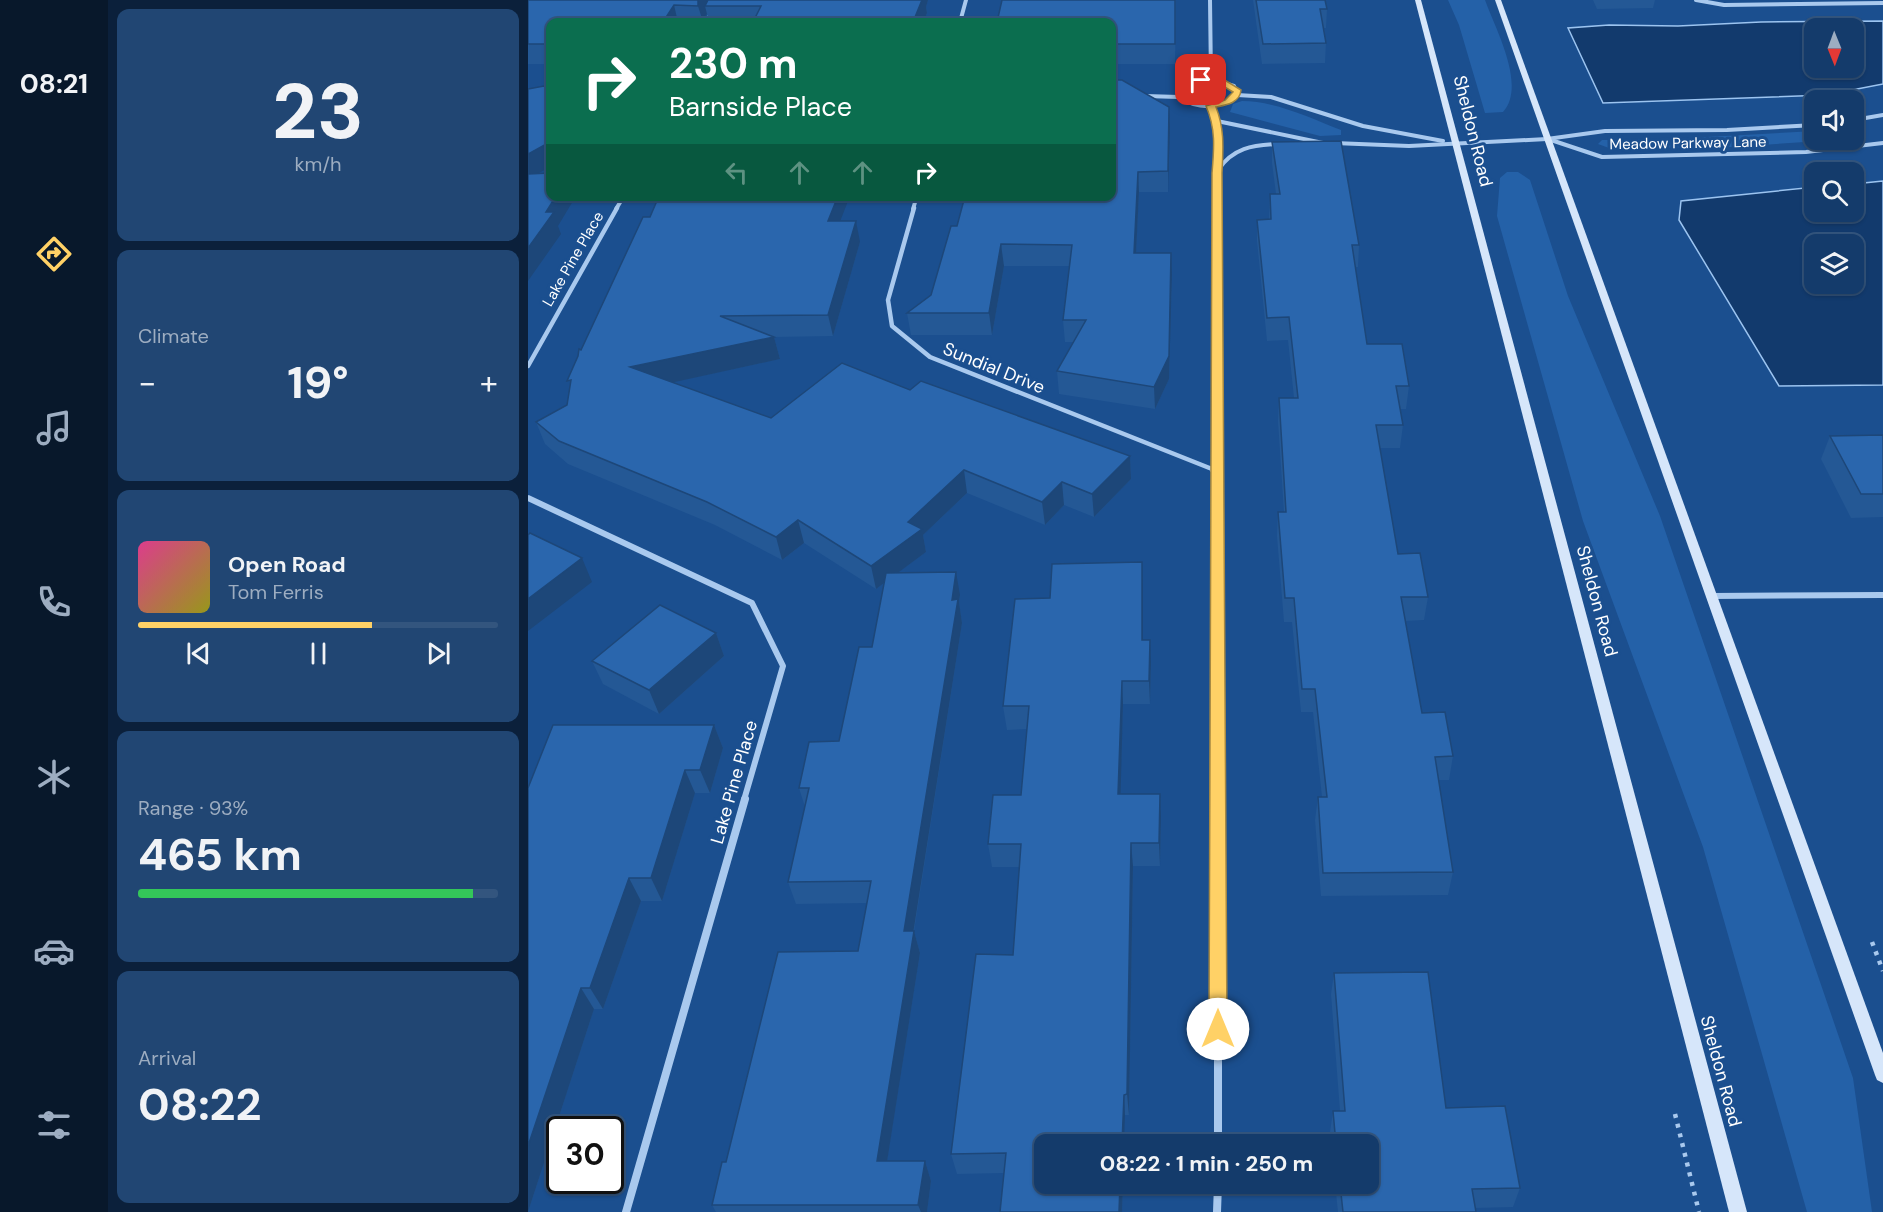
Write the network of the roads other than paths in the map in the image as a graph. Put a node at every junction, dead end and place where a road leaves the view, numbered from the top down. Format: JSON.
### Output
{"nodes":[{"id":1,"x":718,"y":0,"type":"edge"},
{"id":2,"x":966,"y":0,"type":"edge"},
{"id":3,"x":1210,"y":0,"type":"edge"},
{"id":4,"x":1418,"y":0,"type":"edge"},
{"id":5,"x":1498,"y":0,"type":"edge"},
{"id":6,"x":1696,"y":0,"type":"edge"},
{"id":7,"x":1883,"y":3,"type":"edge"},
{"id":8,"x":708,"y":18,"type":"edge"},
{"id":9,"x":961,"y":18,"type":"edge"},
{"id":10,"x":1211,"y":79,"type":"junction"},
{"id":11,"x":1237,"y":95,"type":"junction"},
{"id":12,"x":1139,"y":96,"type":"edge"},
{"id":13,"x":1179,"y":97,"type":"junction"},
{"id":14,"x":1210,"y":106,"type":"junction"},
{"id":15,"x":1883,"y":115,"type":"edge"},
{"id":16,"x":1864,"y":118,"type":"edge"},
{"id":17,"x":1217,"y":121,"type":"junction"},
{"id":18,"x":1804,"y":126,"type":"edge"},
{"id":19,"x":1547,"y":139,"type":"junction"},
{"id":20,"x":1455,"y":142,"type":"junction"},
{"id":21,"x":1883,"y":142,"type":"edge"},
{"id":22,"x":1323,"y":143,"type":"junction"},
{"id":23,"x":1217,"y":173,"type":"junction"},
{"id":24,"x":621,"y":201,"type":"edge"},
{"id":25,"x":916,"y":201,"type":"edge"},
{"id":26,"x":528,"y":366,"type":"edge"},
{"id":27,"x":1219,"y":472,"type":"junction"},
{"id":28,"x":528,"y":498,"type":"edge"},
{"id":29,"x":1883,"y":595,"type":"edge"},
{"id":30,"x":1711,"y":596,"type":"junction"},
{"id":31,"x":1883,"y":1075,"type":"edge"},
{"id":32,"x":1218,"y":1134,"type":"edge"},
{"id":33,"x":1218,"y":1194,"type":"edge"},
{"id":34,"x":626,"y":1212,"type":"edge"},
{"id":35,"x":1217,"y":1212,"type":"edge"},
{"id":36,"x":1738,"y":1212,"type":"edge"}],
"edges":[{"from":1,"to":8,"type":"street"},
{"from":2,"to":9,"type":"street"},
{"from":3,"to":10,"type":"street"},
{"from":4,"to":20,"type":"main road","name":"Sheldon Road"},
{"from":5,"to":19,"type":"main road"},
{"from":6,"to":7,"type":"street"},
{"from":10,"to":11,"type":"street"},
{"from":10,"to":13,"type":"street"},
{"from":11,"to":14,"type":"street"},
{"from":11,"to":20,"type":"street"},
{"from":12,"to":13,"type":"street"},
{"from":13,"to":14,"type":"street"},
{"from":14,"to":17,"type":"street"},
{"from":15,"to":16,"type":"street"},
{"from":17,"to":22,"type":"street"},
{"from":17,"to":23,"type":"street"},
{"from":18,"to":19,"type":"street","name":"Meadow Parkway Lane"},
{"from":19,"to":20,"type":"street"},
{"from":19,"to":21,"type":"street","name":"Meadow Parkway Lane"},
{"from":19,"to":30,"type":"main road"},
{"from":20,"to":22,"type":"street"},
{"from":20,"to":36,"type":"main road","name":"Sheldon Road"},
{"from":22,"to":23,"type":"street"},
{"from":23,"to":27,"type":"street"},
{"from":24,"to":26,"type":"street","name":"Lake Pine Place"},
{"from":25,"to":27,"type":"street","name":"Sundial Drive"},
{"from":27,"to":32,"type":"street"},
{"from":28,"to":34,"type":"street","name":"Lake Pine Place"},
{"from":29,"to":30,"type":"street"},
{"from":30,"to":31,"type":"main road"},
{"from":33,"to":35,"type":"street"}]}
